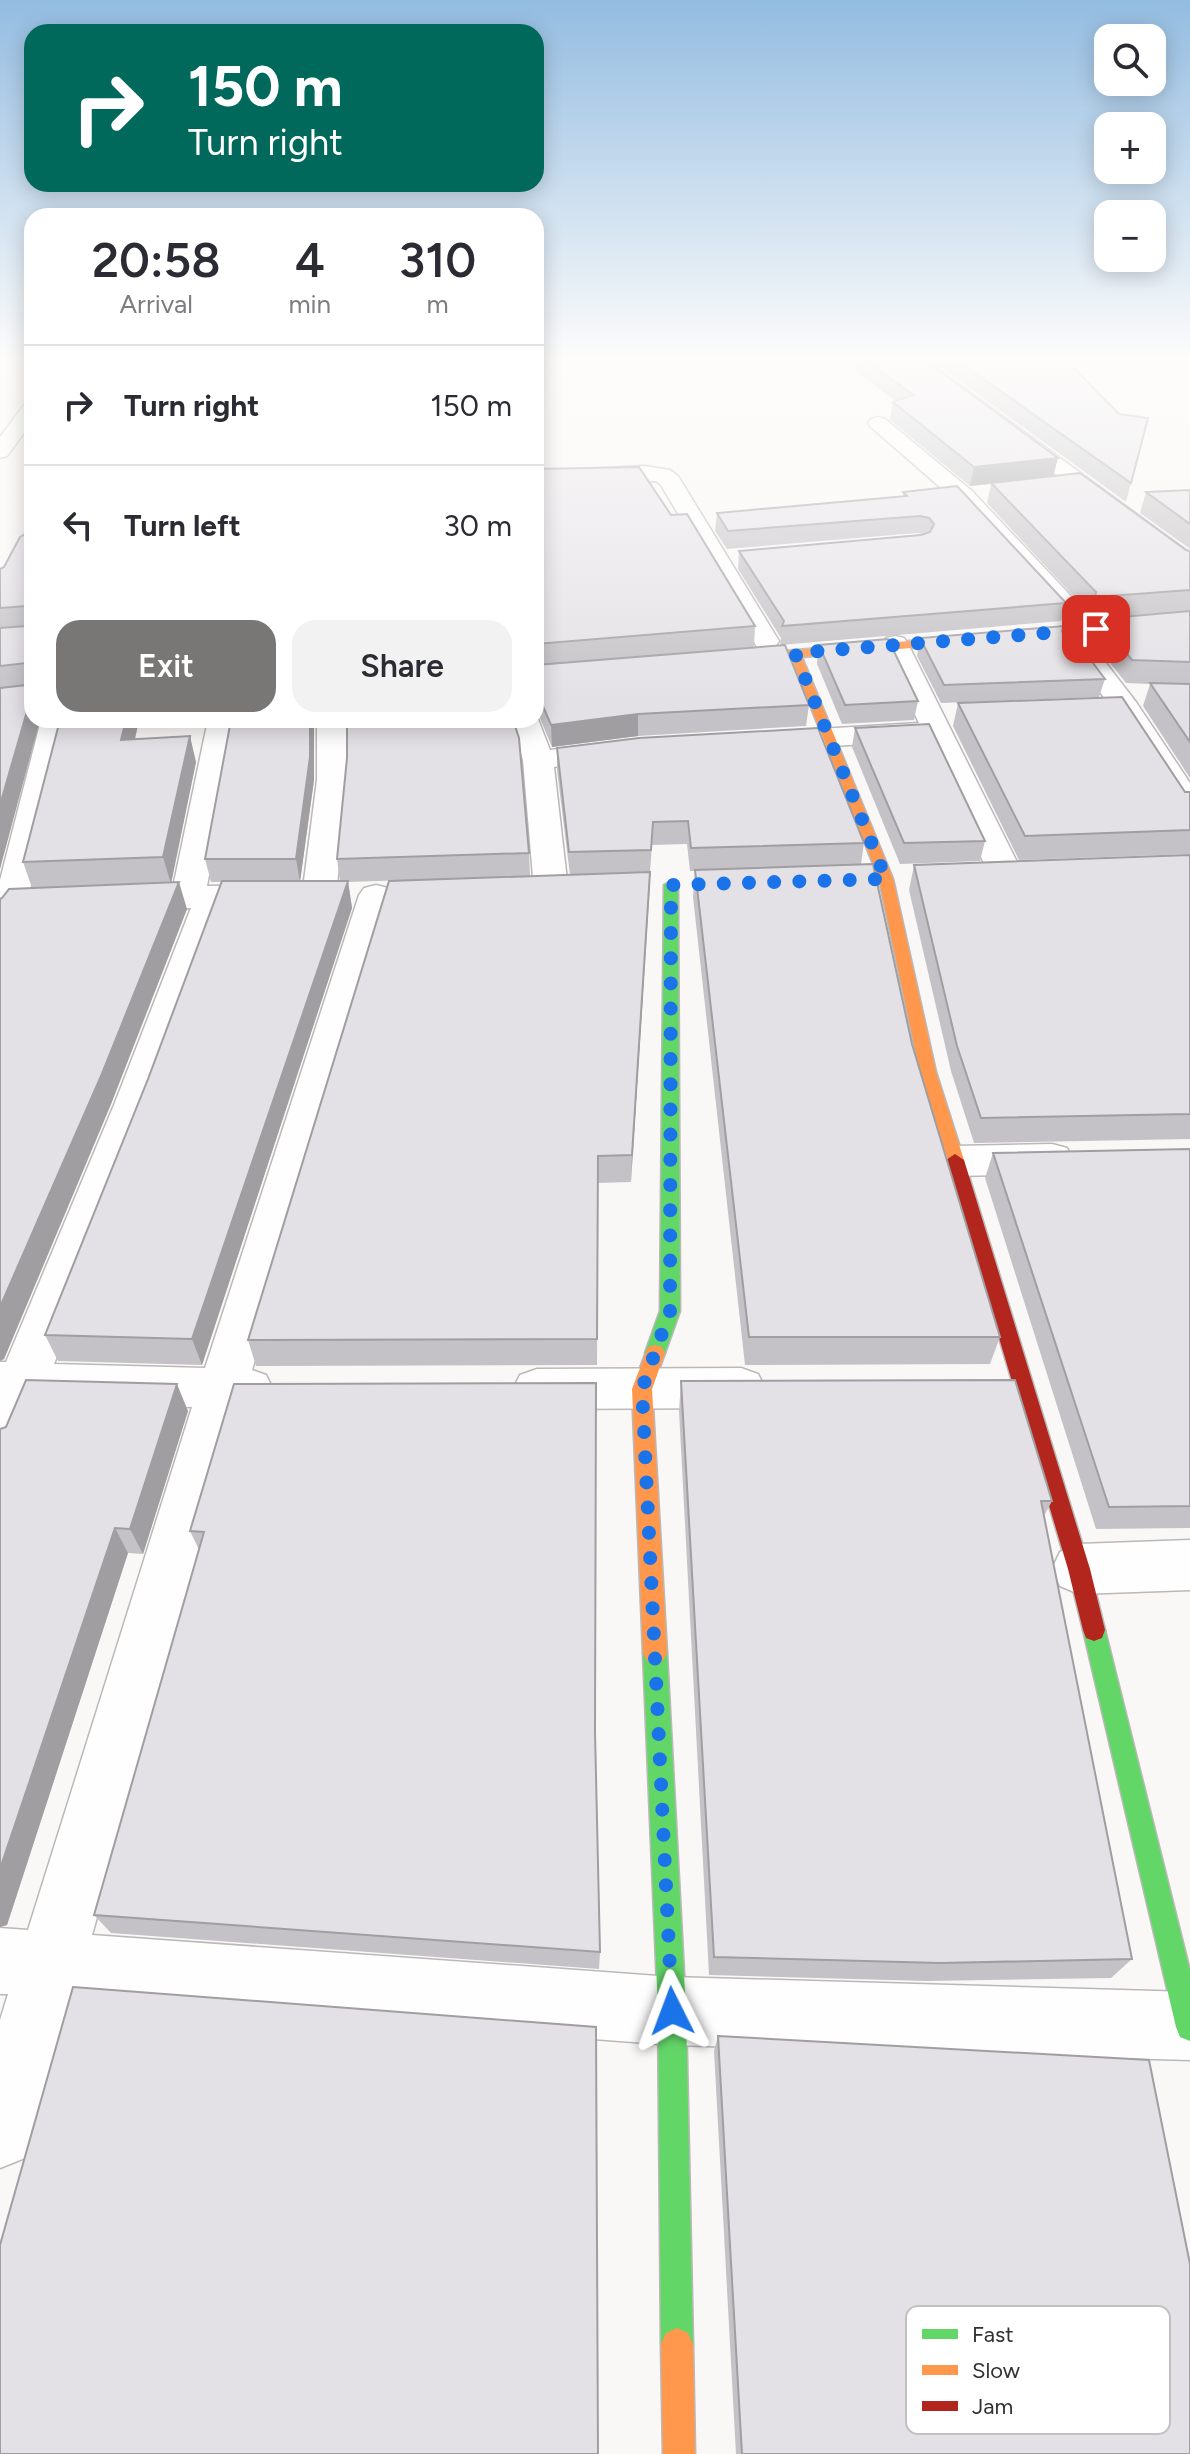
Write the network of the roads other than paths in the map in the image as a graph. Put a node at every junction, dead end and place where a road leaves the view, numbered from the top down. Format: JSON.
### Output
{"nodes":[{"id":1,"x":599,"y":476,"type":"edge"},
{"id":2,"x":663,"y":476,"type":"edge"},
{"id":3,"x":940,"y":476,"type":"edge"},
{"id":4,"x":1074,"y":476,"type":"edge"},
{"id":5,"x":544,"y":479,"type":"edge"},
{"id":6,"x":1084,"y":483,"type":"junction"},
{"id":7,"x":1054,"y":486,"type":"edge"},
{"id":8,"x":994,"y":493,"type":"edge"},
{"id":9,"x":964,"y":496,"type":"junction"},
{"id":10,"x":750,"y":558,"type":"edge"},
{"id":11,"x":720,"y":560,"type":"junction"},
{"id":12,"x":1190,"y":564,"type":"edge"},
{"id":13,"x":1188,"y":621,"type":"edge"},
{"id":14,"x":1071,"y":624,"type":"junction"},
{"id":15,"x":766,"y":641,"type":"junction"},
{"id":16,"x":895,"y":644,"type":"junction"},
{"id":17,"x":795,"y":653,"type":"junction"},
{"id":18,"x":941,"y":720,"type":"junction"},
{"id":19,"x":54,"y":728,"type":"edge"},
{"id":20,"x":222,"y":728,"type":"edge"},
{"id":21,"x":332,"y":728,"type":"edge"},
{"id":22,"x":528,"y":728,"type":"edge"},
{"id":23,"x":830,"y":738,"type":"junction"},
{"id":24,"x":750,"y":742,"type":"edge"},
{"id":25,"x":638,"y":748,"type":"edge"},
{"id":26,"x":538,"y":760,"type":"junction"},
{"id":27,"x":1190,"y":807,"type":"edge"},
{"id":28,"x":1006,"y":874,"type":"edge"},
{"id":29,"x":671,"y":885,"type":"dead end"},
{"id":30,"x":550,"y":889,"type":"edge"},
{"id":31,"x":201,"y":895,"type":"junction"},
{"id":32,"x":319,"y":896,"type":"junction"},
{"id":33,"x":97,"y":900,"type":"edge"},
{"id":34,"x":11,"y":907,"type":"edge"},
{"id":35,"x":1096,"y":1158,"type":"edge"},
{"id":36,"x":954,"y":1161,"type":"junction"},
{"id":37,"x":12,"y":1382,"type":"edge"},
{"id":38,"x":975,"y":1387,"type":"edge"},
{"id":39,"x":1023,"y":1387,"type":"junction"},
{"id":40,"x":785,"y":1388,"type":"edge"},
{"id":41,"x":222,"y":1389,"type":"junction"},
{"id":42,"x":299,"y":1389,"type":"edge"},
{"id":43,"x":486,"y":1389,"type":"edge"},
{"id":44,"x":642,"y":1389,"type":"junction"},
{"id":45,"x":0,"y":1437,"type":"edge"},
{"id":46,"x":1190,"y":1565,"type":"edge"},
{"id":47,"x":1079,"y":1569,"type":"junction"},
{"id":48,"x":25,"y":1962,"type":"edge"},
{"id":49,"x":672,"y":2011,"type":"junction"},
{"id":50,"x":1190,"y":2026,"type":"edge"},
{"id":51,"x":0,"y":2133,"type":"edge"},
{"id":52,"x":679,"y":2454,"type":"edge"}],
"edges":[{"from":1,"to":5,"type":"street"},
{"from":2,"to":11,"type":"street"},
{"from":3,"to":9,"type":"street"},
{"from":4,"to":6,"type":"street"},
{"from":6,"to":7,"type":"street"},
{"from":6,"to":12,"type":"street"},
{"from":8,"to":9,"type":"street"},
{"from":9,"to":14,"type":"street"},
{"from":10,"to":11,"type":"street"},
{"from":11,"to":15,"type":"street"},
{"from":13,"to":14,"type":"street"},
{"from":14,"to":15,"type":"street"},
{"from":14,"to":16,"type":"street"},
{"from":14,"to":27,"type":"street"},
{"from":15,"to":17,"type":"street"},
{"from":16,"to":17,"type":"street"},
{"from":16,"to":18,"type":"street"},
{"from":17,"to":23,"type":"street"},
{"from":18,"to":23,"type":"street"},
{"from":18,"to":28,"type":"street"},
{"from":19,"to":34,"type":"street"},
{"from":20,"to":31,"type":"street"},
{"from":21,"to":32,"type":"street"},
{"from":22,"to":26,"type":"street"},
{"from":23,"to":24,"type":"street"},
{"from":23,"to":36,"type":"street"},
{"from":25,"to":26,"type":"street"},
{"from":26,"to":30,"type":"street"},
{"from":29,"to":44,"type":"street"},
{"from":31,"to":32,"type":"street"},
{"from":31,"to":33,"type":"street"},
{"from":31,"to":37,"type":"street"},
{"from":32,"to":41,"type":"street"},
{"from":35,"to":36,"type":"street"},
{"from":36,"to":39,"type":"street"},
{"from":37,"to":41,"type":"street"},
{"from":37,"to":45,"type":"street"},
{"from":38,"to":39,"type":"street"},
{"from":39,"to":47,"type":"street"},
{"from":40,"to":44,"type":"street"},
{"from":41,"to":42,"type":"street"},
{"from":41,"to":48,"type":"street"},
{"from":43,"to":44,"type":"street"},
{"from":44,"to":49,"type":"street"},
{"from":46,"to":47,"type":"street"},
{"from":47,"to":50,"type":"street"},
{"from":48,"to":49,"type":"street"},
{"from":48,"to":51,"type":"street"},
{"from":49,"to":50,"type":"street"},
{"from":49,"to":52,"type":"street"}]}
